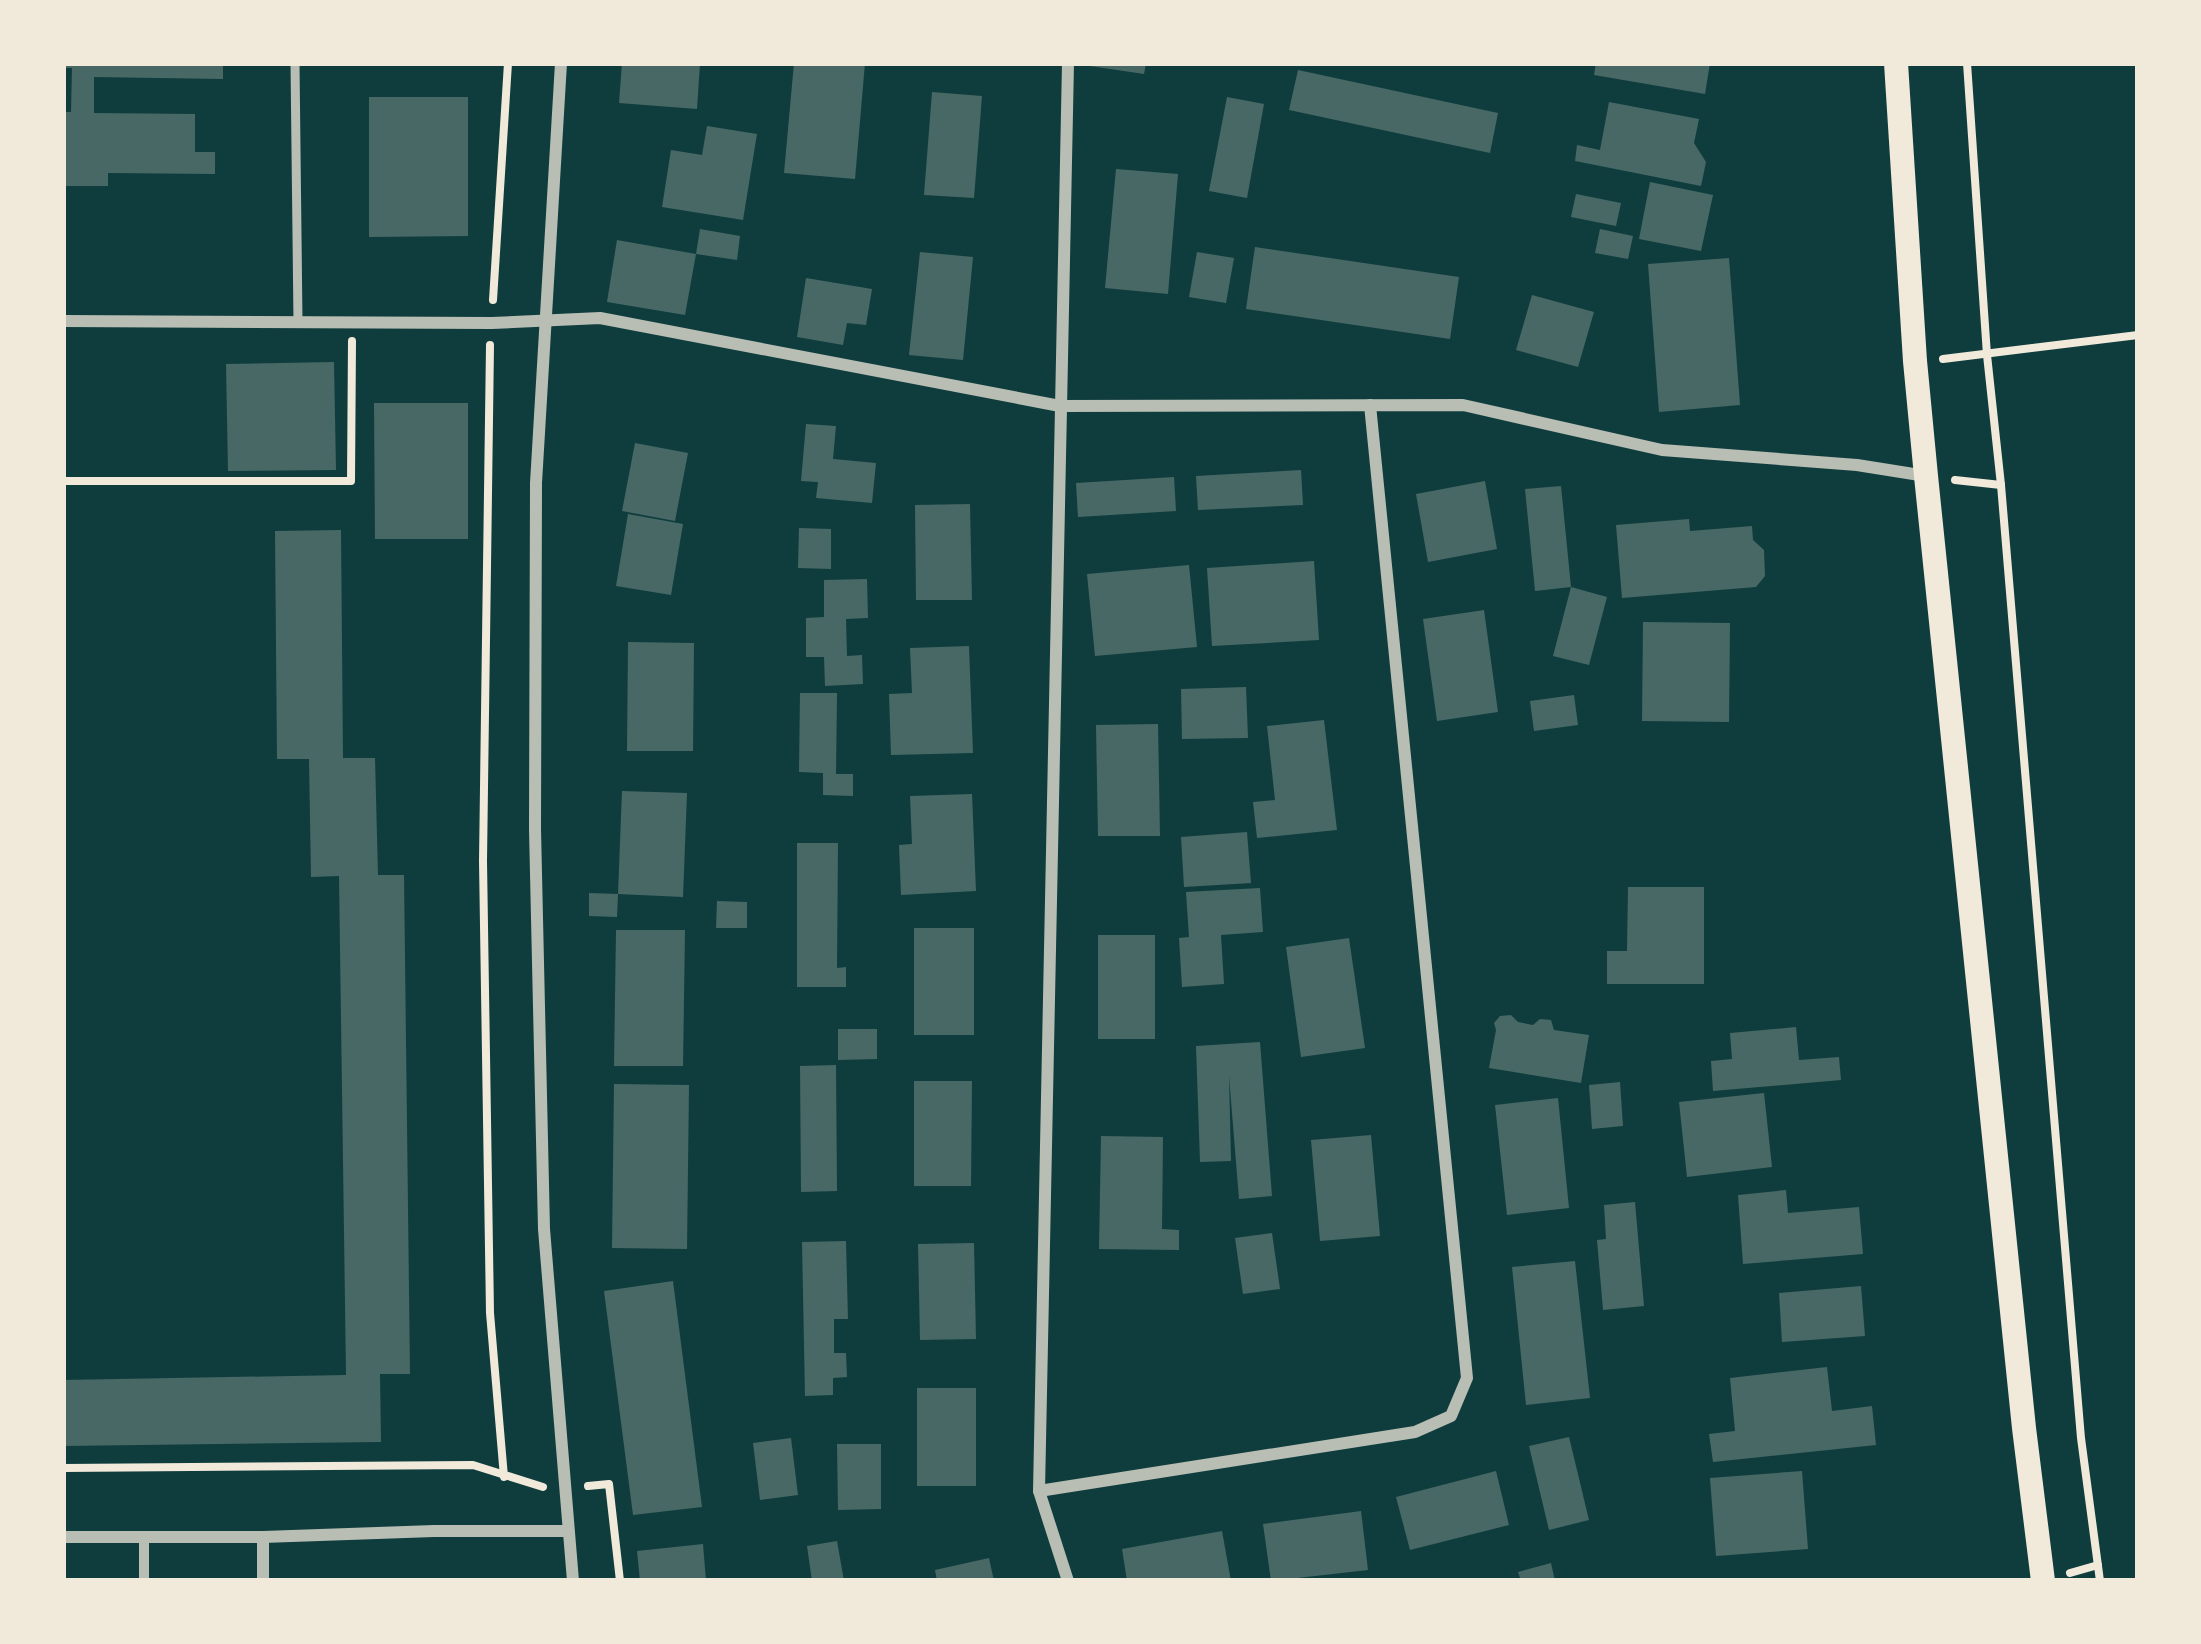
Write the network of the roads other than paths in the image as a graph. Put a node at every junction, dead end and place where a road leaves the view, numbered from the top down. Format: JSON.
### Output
{"nodes":[{"id":1,"x":295,"y":63,"type":"edge"},
{"id":2,"x":561,"y":63,"type":"edge"},
{"id":3,"x":1068,"y":63,"type":"edge"},
{"id":4,"x":1896,"y":63,"type":"edge"},
{"id":5,"x":63,"y":321,"type":"edge"},
{"id":6,"x":298,"y":322,"type":"junction"},
{"id":7,"x":547,"y":322,"type":"junction"},
{"id":8,"x":1370,"y":405,"type":"junction"},
{"id":9,"x":1060,"y":406,"type":"junction"},
{"id":10,"x":1925,"y":476,"type":"junction"},
{"id":11,"x":1039,"y":1491,"type":"junction"},
{"id":12,"x":568,"y":1532,"type":"junction"},
{"id":13,"x":144,"y":1536,"type":"junction"},
{"id":14,"x":63,"y":1537,"type":"edge"},
{"id":15,"x":263,"y":1537,"type":"junction"},
{"id":16,"x":144,"y":1581,"type":"edge"},
{"id":17,"x":263,"y":1581,"type":"edge"},
{"id":18,"x":573,"y":1581,"type":"edge"},
{"id":19,"x":1068,"y":1581,"type":"edge"},
{"id":20,"x":2043,"y":1581,"type":"edge"}],
"edges":[{"from":1,"to":6,"type":"lane"},
{"from":2,"to":7,"type":"street"},
{"from":3,"to":9,"type":"street"},
{"from":4,"to":10,"type":"main road"},
{"from":5,"to":6,"type":"street"},
{"from":6,"to":7,"type":"street"},
{"from":7,"to":9,"type":"street"},
{"from":7,"to":12,"type":"street"},
{"from":8,"to":9,"type":"street"},
{"from":8,"to":10,"type":"street"},
{"from":8,"to":11,"type":"street"},
{"from":9,"to":11,"type":"street"},
{"from":10,"to":20,"type":"main road"},
{"from":11,"to":19,"type":"street"},
{"from":12,"to":15,"type":"street"},
{"from":12,"to":18,"type":"street"},
{"from":13,"to":14,"type":"street"},
{"from":13,"to":15,"type":"street"},
{"from":13,"to":16,"type":"street"},
{"from":15,"to":17,"type":"street"}]}
